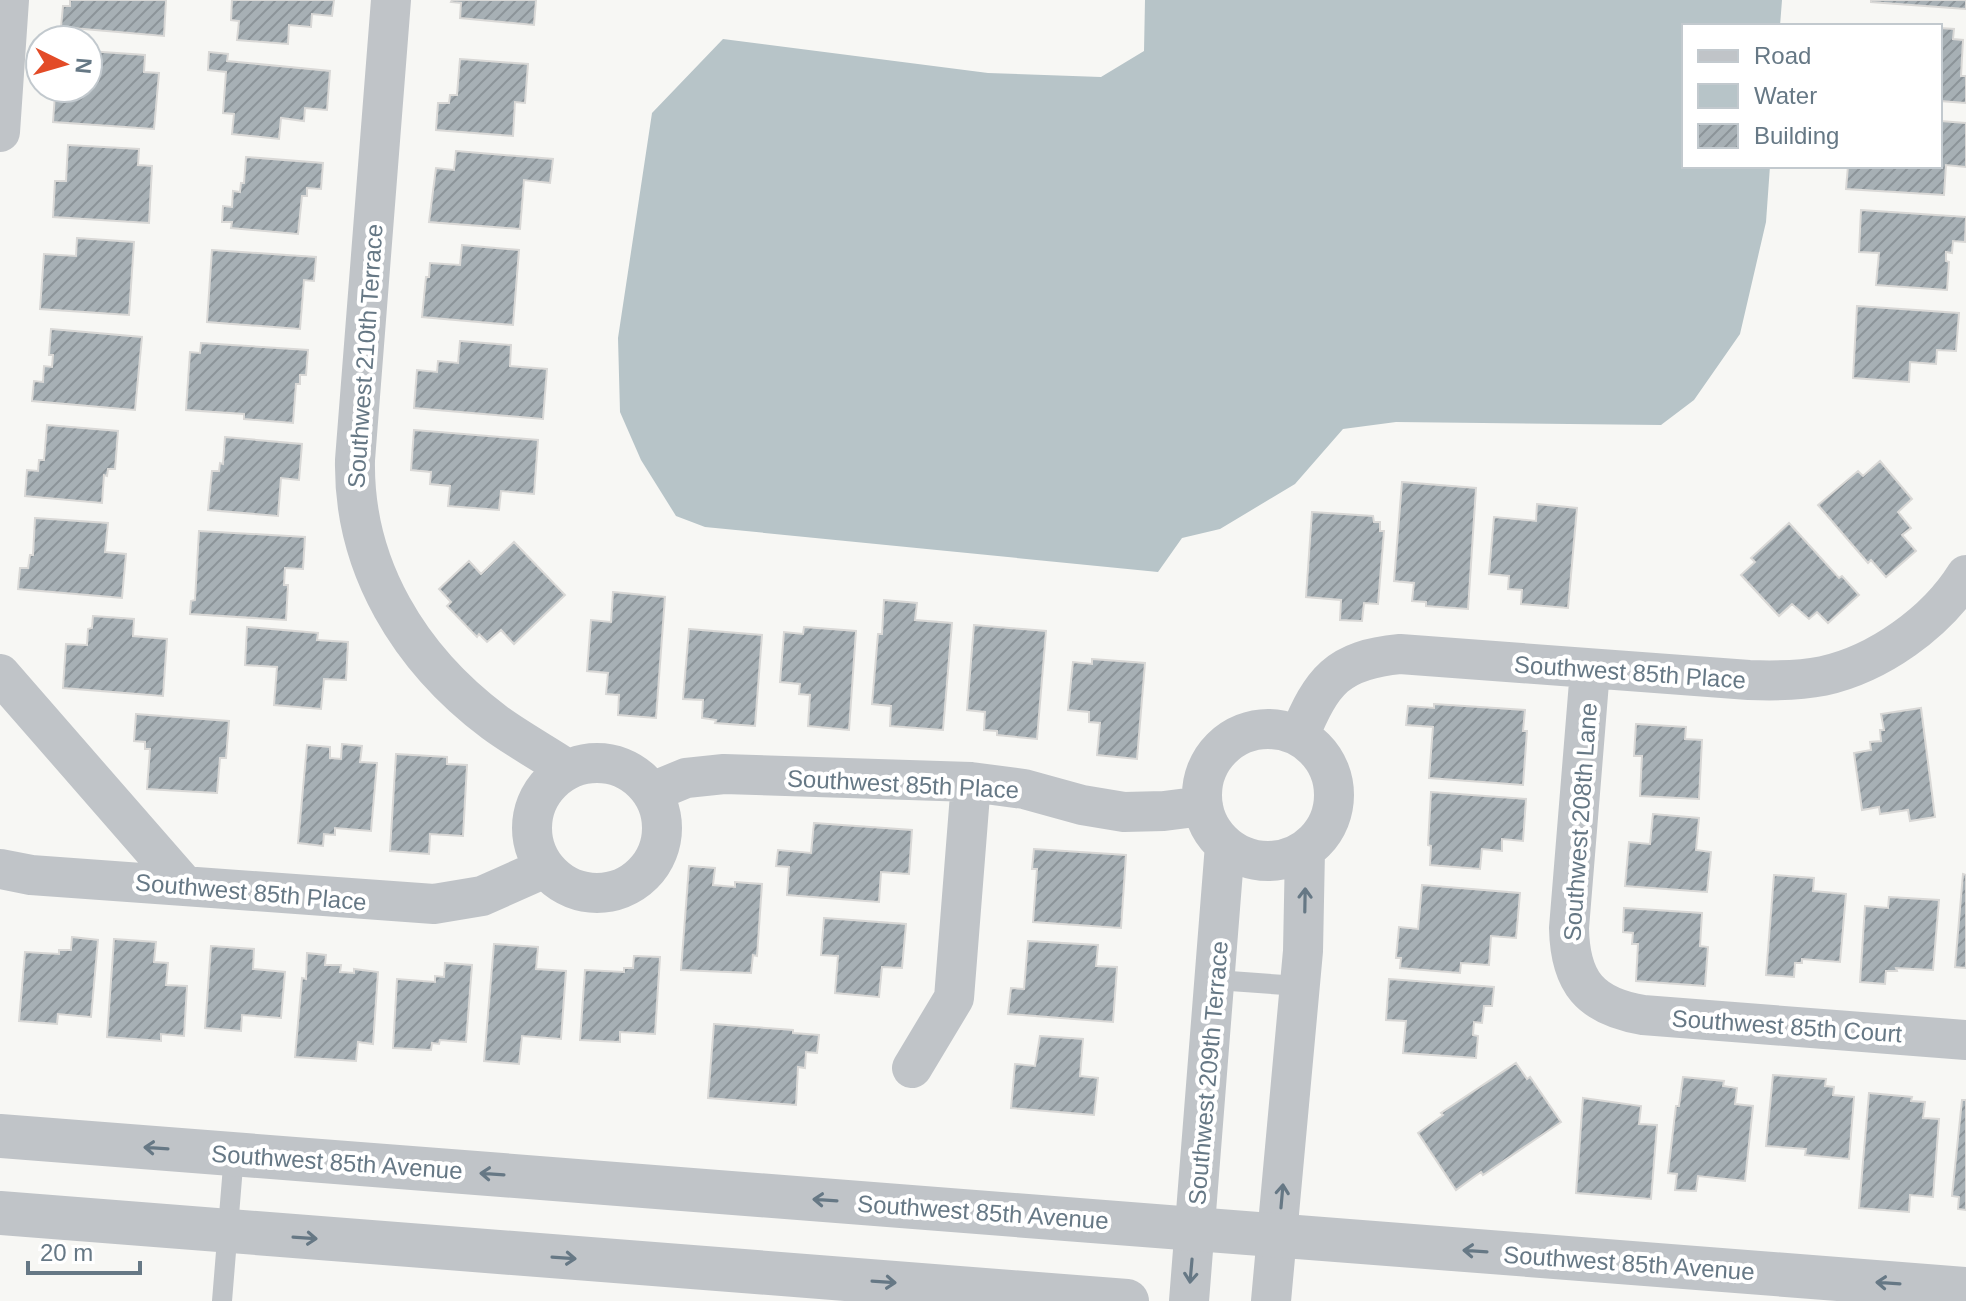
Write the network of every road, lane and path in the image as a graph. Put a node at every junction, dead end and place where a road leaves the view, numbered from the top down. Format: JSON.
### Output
{"nodes":[{"id":1,"x":9,"y":0,"type":"edge"},
{"id":2,"x":391,"y":0,"type":"edge"},
{"id":3,"x":0,"y":132,"type":"edge"},
{"id":4,"x":1966,"y":575,"type":"edge"},
{"id":5,"x":1590,"y":670,"type":"junction"},
{"id":6,"x":0,"y":674,"type":"edge"},
{"id":7,"x":1299,"y":736,"type":"junction"},
{"id":8,"x":567,"y":769,"type":"junction"},
{"id":9,"x":971,"y":782,"type":"junction"},
{"id":10,"x":652,"y":792,"type":"junction"},
{"id":11,"x":1203,"y":806,"type":"junction"},
{"id":12,"x":1225,"y":845,"type":"junction"},
{"id":13,"x":1305,"y":850,"type":"junction"},
{"id":14,"x":545,"y":868,"type":"junction"},
{"id":15,"x":0,"y":869,"type":"edge"},
{"id":16,"x":185,"y":886,"type":"junction"},
{"id":17,"x":1216,"y":980,"type":"junction"},
{"id":18,"x":1299,"y":986,"type":"junction"},
{"id":19,"x":1610,"y":1007,"type":"joint"},
{"id":20,"x":1966,"y":1040,"type":"edge"},
{"id":21,"x":912,"y":1068,"type":"dead end"},
{"id":22,"x":0,"y":1136,"type":"edge"},
{"id":23,"x":234,"y":1154,"type":"junction"},
{"id":24,"x":0,"y":1213,"type":"edge"},
{"id":25,"x":1195,"y":1229,"type":"junction"},
{"id":26,"x":227,"y":1232,"type":"junction"},
{"id":27,"x":1278,"y":1235,"type":"junction"},
{"id":28,"x":1747,"y":1286,"type":"edge"},
{"id":29,"x":1966,"y":1289,"type":"edge"},
{"id":30,"x":996,"y":1296,"type":"edge"},
{"id":31,"x":222,"y":1301,"type":"edge"},
{"id":32,"x":1127,"y":1301,"type":"edge"},
{"id":33,"x":1189,"y":1301,"type":"edge"},
{"id":34,"x":1271,"y":1301,"type":"edge"}],
"edges":[{"from":1,"to":3,"type":"street"},
{"from":2,"to":8,"type":"street","name":"Southwest 210th Terrace"},
{"from":4,"to":5,"type":"street","name":"Southwest 85th Place"},
{"from":5,"to":7,"type":"street","name":"Southwest 85th Place"},
{"from":5,"to":19,"type":"street","name":"Southwest 208th Lane"},
{"from":6,"to":16,"type":"street"},
{"from":7,"to":11,"type":"street"},
{"from":7,"to":13,"type":"street"},
{"from":8,"to":10,"type":"street"},
{"from":8,"to":14,"type":"street"},
{"from":9,"to":10,"type":"street","name":"Southwest 85th Place"},
{"from":9,"to":11,"type":"street","name":"Southwest 85th Place"},
{"from":9,"to":21,"type":"street"},
{"from":10,"to":14,"type":"street"},
{"from":11,"to":12,"type":"street"},
{"from":12,"to":13,"type":"street"},
{"from":12,"to":17,"type":"street","name":"Southwest 209th Terrace"},
{"from":18,"to":13,"type":"street","one_way":true},
{"from":14,"to":16,"type":"street","name":"Southwest 85th Place"},
{"from":15,"to":16,"type":"street","name":"Southwest 85th Place"},
{"from":17,"to":18,"type":"lane"},
{"from":17,"to":25,"type":"street","name":"Southwest 209th Terrace"},
{"from":27,"to":18,"type":"street","one_way":true},
{"from":19,"to":20,"type":"street","name":"Southwest 85th Court"},
{"from":23,"to":22,"type":"street","name":"Southwest 85th Avenue","one_way":true},
{"from":25,"to":23,"type":"street","name":"Southwest 85th Avenue","one_way":true},
{"from":23,"to":26,"type":"lane"},
{"from":24,"to":26,"type":"street"},
{"from":25,"to":27,"type":"street","name":"Southwest 85th Avenue"},
{"from":25,"to":33,"type":"street","name":"Southwest 209th Terrace","one_way":true},
{"from":26,"to":30,"type":"street","one_way":true},
{"from":26,"to":31,"type":"lane"},
{"from":28,"to":27,"type":"street","name":"Southwest 85th Avenue","one_way":true},
{"from":27,"to":34,"type":"street"},
{"from":29,"to":28,"type":"street","name":"Southwest 85th Avenue","one_way":true},
{"from":30,"to":32,"type":"street"}]}
